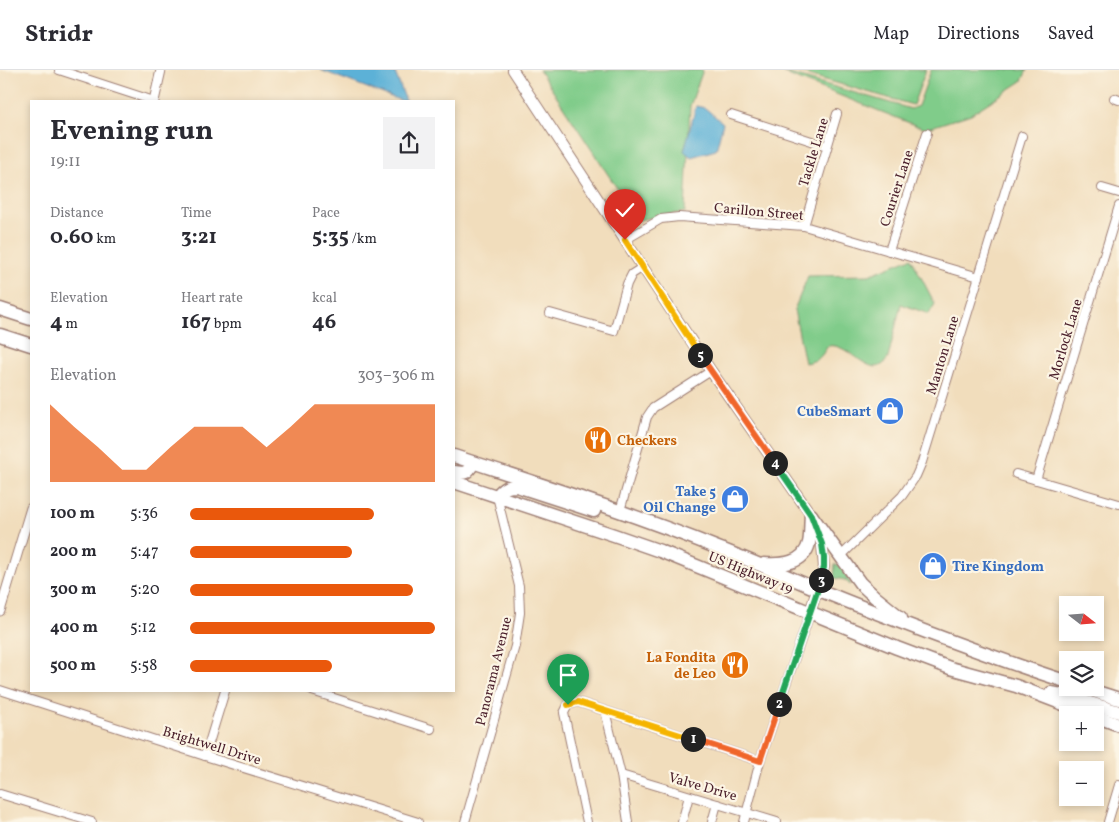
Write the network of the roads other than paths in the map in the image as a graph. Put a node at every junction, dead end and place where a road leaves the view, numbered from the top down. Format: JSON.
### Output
{"nodes":[{"id":1,"x":59,"y":70,"type":"edge"},
{"id":2,"x":161,"y":70,"type":"edge"},
{"id":3,"x":513,"y":70,"type":"edge"},
{"id":4,"x":151,"y":100,"type":"edge"},
{"id":5,"x":154,"y":100,"type":"edge"},
{"id":6,"x":731,"y":114,"type":"dead end"},
{"id":7,"x":837,"y":114,"type":"dead end"},
{"id":8,"x":927,"y":133,"type":"dead end"},
{"id":9,"x":1022,"y":136,"type":"dead end"},
{"id":10,"x":827,"y":146,"type":"junction"},
{"id":11,"x":1102,"y":188,"type":"dead end"},
{"id":12,"x":1119,"y":193,"type":"edge"},
{"id":13,"x":1119,"y":206,"type":"edge"},
{"id":14,"x":804,"y":226,"type":"junction"},
{"id":15,"x":625,"y":240,"type":"junction"},
{"id":16,"x":889,"y":251,"type":"junction"},
{"id":17,"x":643,"y":267,"type":"junction"},
{"id":18,"x":979,"y":278,"type":"junction"},
{"id":19,"x":0,"y":309,"type":"edge"},
{"id":20,"x":550,"y":313,"type":"dead end"},
{"id":21,"x":30,"y":319,"type":"edge"},
{"id":22,"x":0,"y":335,"type":"edge"},
{"id":23,"x":30,"y":345,"type":"edge"},
{"id":24,"x":711,"y":371,"type":"junction"},
{"id":25,"x":455,"y":456,"type":"edge"},
{"id":26,"x":473,"y":463,"type":"junction"},
{"id":27,"x":455,"y":472,"type":"edge"},
{"id":28,"x":1016,"y":474,"type":"dead end"},
{"id":29,"x":1036,"y":480,"type":"junction"},
{"id":30,"x":455,"y":482,"type":"edge"},
{"id":31,"x":497,"y":496,"type":"junction"},
{"id":32,"x":1119,"y":504,"type":"edge"},
{"id":33,"x":30,"y":511,"type":"edge"},
{"id":34,"x":620,"y":511,"type":"junction"},
{"id":35,"x":811,"y":515,"type":"junction"},
{"id":36,"x":652,"y":523,"type":"junction"},
{"id":37,"x":841,"y":556,"type":"junction"},
{"id":38,"x":756,"y":563,"type":"junction"},
{"id":39,"x":818,"y":589,"type":"junction"},
{"id":40,"x":0,"y":611,"type":"edge"},
{"id":41,"x":810,"y":613,"type":"junction"},
{"id":42,"x":910,"y":626,"type":"junction"},
{"id":43,"x":1059,"y":679,"type":"edge"},
{"id":44,"x":1016,"y":686,"type":"junction"},
{"id":45,"x":0,"y":690,"type":"edge"},
{"id":46,"x":225,"y":692,"type":"edge"},
{"id":47,"x":315,"y":692,"type":"edge"},
{"id":48,"x":1104,"y":694,"type":"edge"},
{"id":49,"x":1119,"y":699,"type":"edge"},
{"id":50,"x":1067,"y":706,"type":"edge"},
{"id":51,"x":605,"y":711,"type":"junction"},
{"id":52,"x":1119,"y":712,"type":"edge"},
{"id":53,"x":1104,"y":720,"type":"edge"},
{"id":54,"x":1119,"y":725,"type":"edge"},
{"id":55,"x":431,"y":729,"type":"dead end"},
{"id":56,"x":205,"y":756,"type":"junction"},
{"id":57,"x":760,"y":761,"type":"junction"},
{"id":58,"x":621,"y":774,"type":"junction"},
{"id":59,"x":1119,"y":785,"type":"edge"},
{"id":60,"x":0,"y":794,"type":"edge"},
{"id":61,"x":688,"y":796,"type":"junction"},
{"id":62,"x":717,"y":804,"type":"junction"},
{"id":63,"x":747,"y":812,"type":"junction"},
{"id":64,"x":92,"y":822,"type":"edge"},
{"id":65,"x":418,"y":822,"type":"edge"},
{"id":66,"x":465,"y":822,"type":"edge"},
{"id":67,"x":587,"y":822,"type":"edge"},
{"id":68,"x":628,"y":822,"type":"edge"},
{"id":69,"x":682,"y":822,"type":"edge"},
{"id":70,"x":712,"y":822,"type":"edge"},
{"id":71,"x":744,"y":822,"type":"edge"},
{"id":72,"x":777,"y":822,"type":"edge"},
{"id":73,"x":1108,"y":822,"type":"edge"}],
"edges":[{"from":1,"to":4,"type":"street"},
{"from":2,"to":5,"type":"street"},
{"from":3,"to":15,"type":"main road"},
{"from":6,"to":10,"type":"street"},
{"from":7,"to":10,"type":"street","name":"Tackle Lane"},
{"from":8,"to":16,"type":"street","name":"Courier Lane"},
{"from":9,"to":18,"type":"street","name":"Manton Lane"},
{"from":10,"to":14,"type":"street","name":"Tackle Lane"},
{"from":11,"to":12,"type":"street"},
{"from":13,"to":29,"type":"street","name":"Morlock Lane"},
{"from":14,"to":15,"type":"street","name":"Carillon Street"},
{"from":14,"to":16,"type":"street","name":"Carillon Street"},
{"from":15,"to":17,"type":"main road"},
{"from":16,"to":18,"type":"street","name":"Carillon Street"},
{"from":17,"to":20,"type":"street"},
{"from":17,"to":24,"type":"main road"},
{"from":18,"to":37,"type":"street","name":"Manton Lane"},
{"from":19,"to":21,"type":"highway"},
{"from":22,"to":23,"type":"highway"},
{"from":24,"to":34,"type":"street"},
{"from":24,"to":35,"type":"main road"},
{"from":25,"to":26,"type":"highway","name":"US Highway 19"},
{"from":26,"to":27,"type":"highway"},
{"from":26,"to":34,"type":"highway","name":"US Highway 19"},
{"from":28,"to":29,"type":"street"},
{"from":29,"to":32,"type":"street"},
{"from":30,"to":31,"type":"highway","name":"US Highway 19"},
{"from":31,"to":36,"type":"highway"},
{"from":31,"to":41,"type":"highway","name":"US Highway 19"},
{"from":31,"to":66,"type":"street","name":"Panorama Avenue"},
{"from":33,"to":40,"type":"street"},
{"from":34,"to":36,"type":"highway","name":"US Highway 19"},
{"from":35,"to":37,"type":"highway"},
{"from":35,"to":38,"type":"highway"},
{"from":35,"to":39,"type":"main road"},
{"from":36,"to":38,"type":"highway","name":"US Highway 19"},
{"from":37,"to":42,"type":"highway"},
{"from":38,"to":39,"type":"highway","name":"US Highway 19"},
{"from":39,"to":41,"type":"main road"},
{"from":39,"to":42,"type":"highway","name":"US Highway 19"},
{"from":41,"to":44,"type":"highway","name":"US Highway 19"},
{"from":41,"to":57,"type":"street"},
{"from":42,"to":43,"type":"highway","name":"US Highway 19"},
{"from":44,"to":50,"type":"highway","name":"US Highway 19"},
{"from":44,"to":52,"type":"highway"},
{"from":45,"to":56,"type":"street","name":"Brightwell Drive"},
{"from":46,"to":56,"type":"street"},
{"from":47,"to":55,"type":"street"},
{"from":48,"to":49,"type":"highway"},
{"from":51,"to":57,"type":"street"},
{"from":51,"to":58,"type":"street"},
{"from":51,"to":67,"type":"street"},
{"from":53,"to":54,"type":"highway","name":"US Highway 19"},
{"from":56,"to":65,"type":"street","name":"Brightwell Drive"},
{"from":57,"to":63,"type":"street"},
{"from":58,"to":61,"type":"street","name":"Valve Drive"},
{"from":58,"to":68,"type":"street"},
{"from":59,"to":73,"type":"street"},
{"from":60,"to":64,"type":"street"},
{"from":61,"to":62,"type":"street","name":"Valve Drive"},
{"from":61,"to":69,"type":"street"},
{"from":62,"to":63,"type":"street","name":"Valve Drive"},
{"from":62,"to":70,"type":"street"},
{"from":63,"to":71,"type":"street"},
{"from":63,"to":72,"type":"street","name":"Valve Drive"}]}
